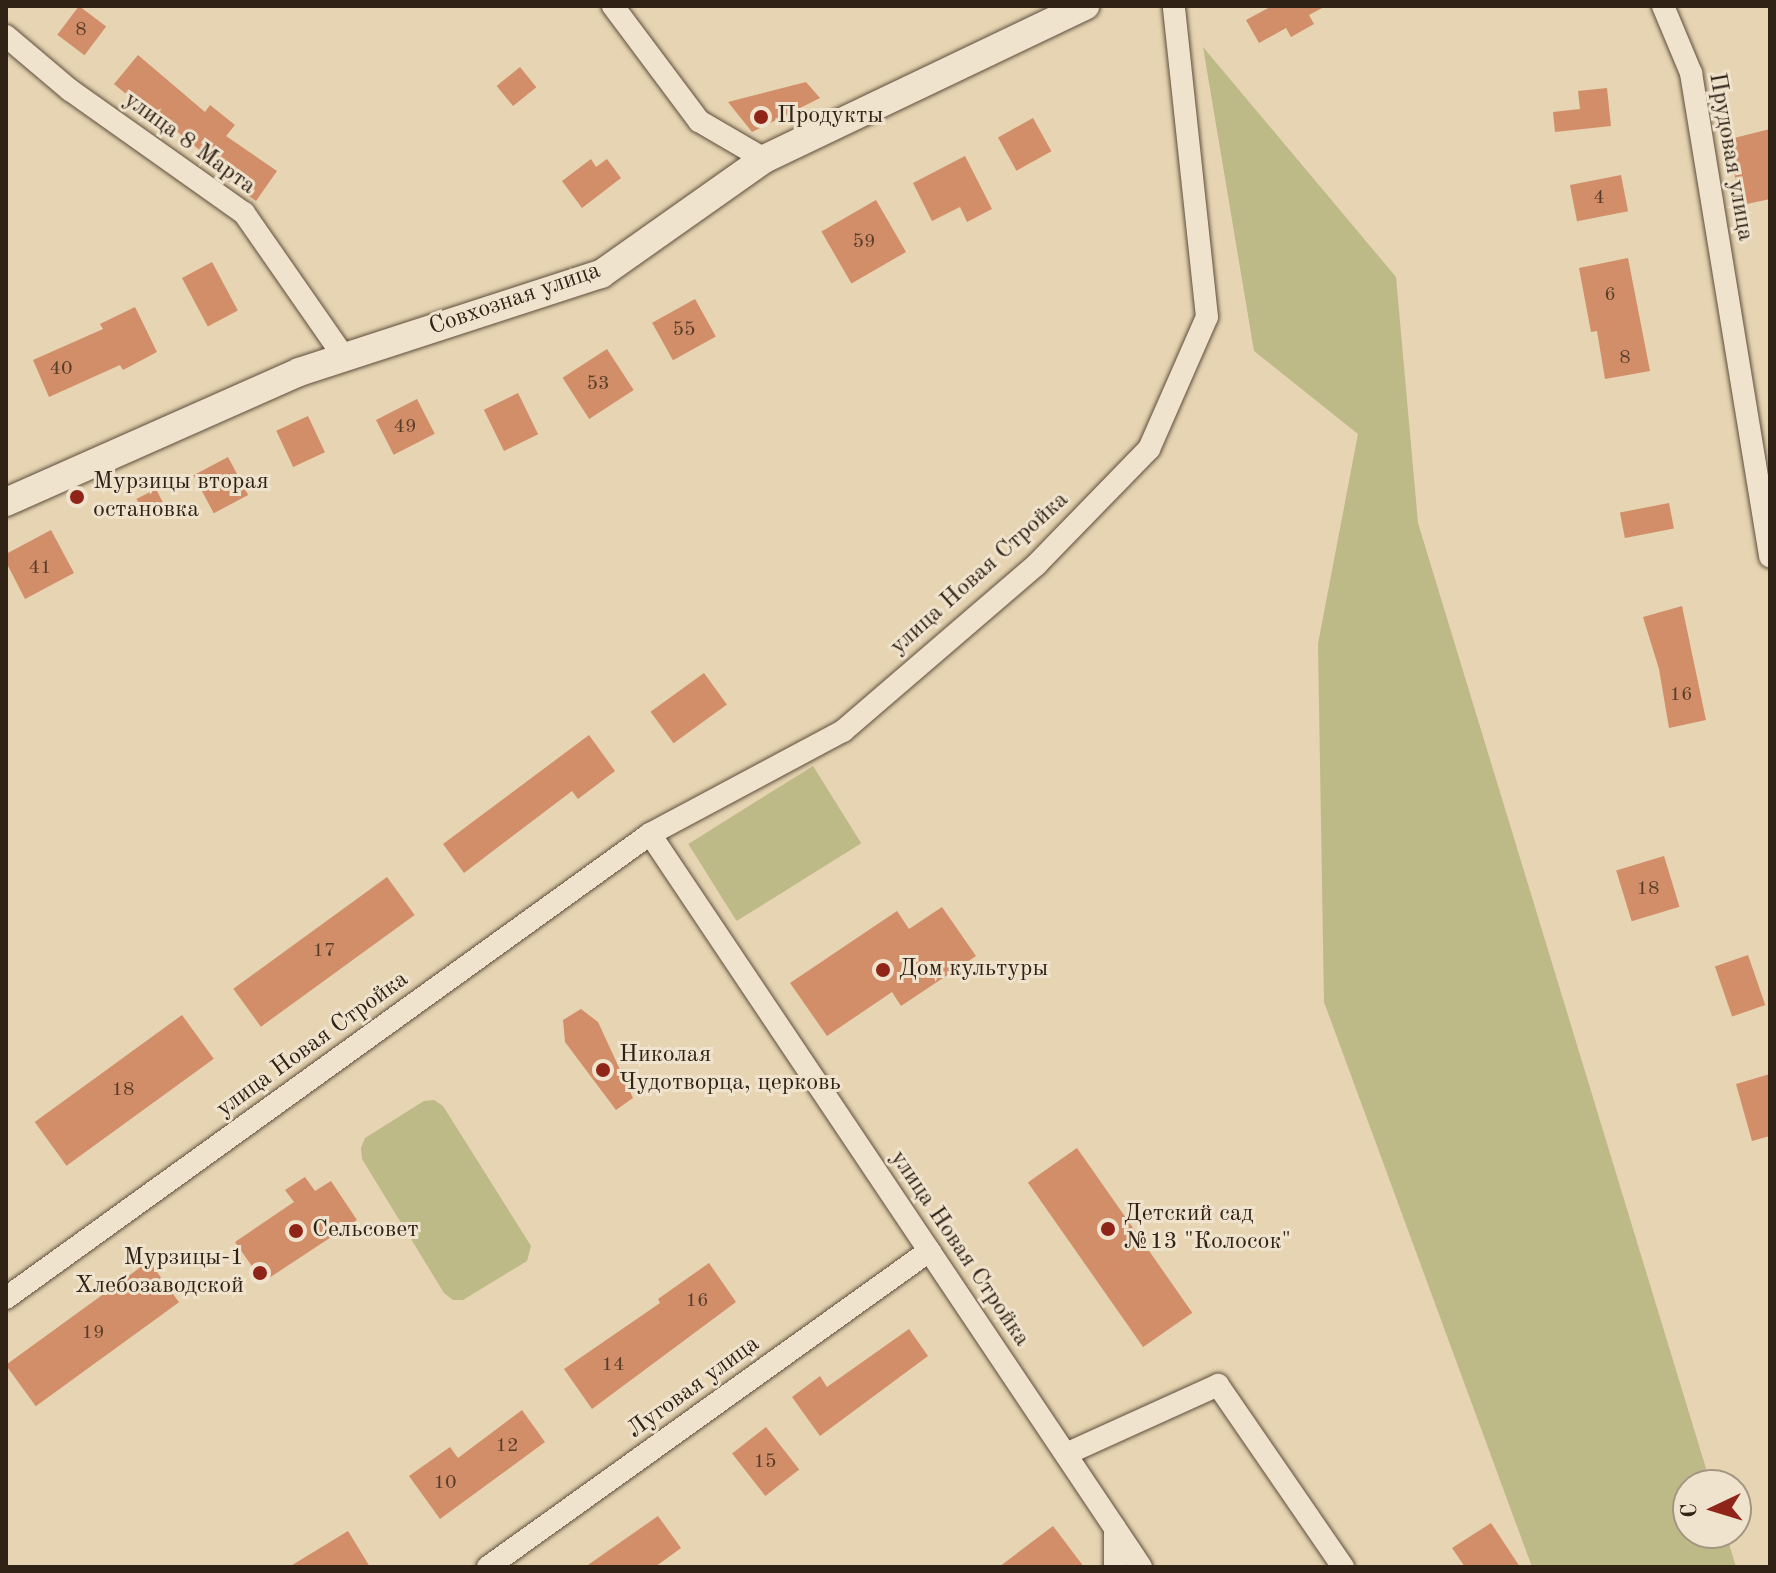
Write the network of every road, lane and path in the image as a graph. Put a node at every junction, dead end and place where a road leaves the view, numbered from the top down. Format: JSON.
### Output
{"nodes":[{"id":1,"x":613,"y":6,"type":"edge"},
{"id":2,"x":1085,"y":6,"type":"edge"},
{"id":3,"x":1174,"y":6,"type":"edge"},
{"id":4,"x":1663,"y":6,"type":"edge"},
{"id":5,"x":6,"y":36,"type":"edge"},
{"id":6,"x":764,"y":159,"type":"junction"},
{"id":7,"x":344,"y":357,"type":"junction"},
{"id":8,"x":6,"y":502,"type":"edge"},
{"id":9,"x":1770,"y":557,"type":"edge"},
{"id":10,"x":650,"y":834,"type":"junction"},
{"id":11,"x":929,"y":1251,"type":"junction"},
{"id":12,"x":6,"y":1298,"type":"edge"},
{"id":13,"x":1066,"y":1454,"type":"junction"},
{"id":14,"x":1115,"y":1528,"type":"junction"},
{"id":15,"x":488,"y":1567,"type":"edge"},
{"id":16,"x":1115,"y":1567,"type":"edge"},
{"id":17,"x":1141,"y":1567,"type":"edge"},
{"id":18,"x":1343,"y":1567,"type":"edge"}],
"edges":[{"from":1,"to":6,"type":"street"},
{"from":2,"to":6,"type":"street","name":"Совхозная улица"},
{"from":3,"to":10,"type":"street","name":"улица Новая Стройка"},
{"from":4,"to":9,"type":"street","name":"Прудовая улица"},
{"from":5,"to":7,"type":"street","name":"улица 8 Марта"},
{"from":6,"to":7,"type":"street","name":"Совхозная улица"},
{"from":7,"to":8,"type":"street","name":"Совхозная улица"},
{"from":10,"to":11,"type":"street","name":"улица Новая Стройка"},
{"from":10,"to":12,"type":"street","name":"улица Новая Стройка"},
{"from":11,"to":13,"type":"street","name":"улица Новая Стройка"},
{"from":11,"to":15,"type":"street","name":"Луговая улица"},
{"from":13,"to":14,"type":"street","name":"улица Новая Стройка"},
{"from":13,"to":18,"type":"street"},
{"from":14,"to":16,"type":"street"},
{"from":14,"to":17,"type":"street","name":"улица Новая Стройка"}]}
